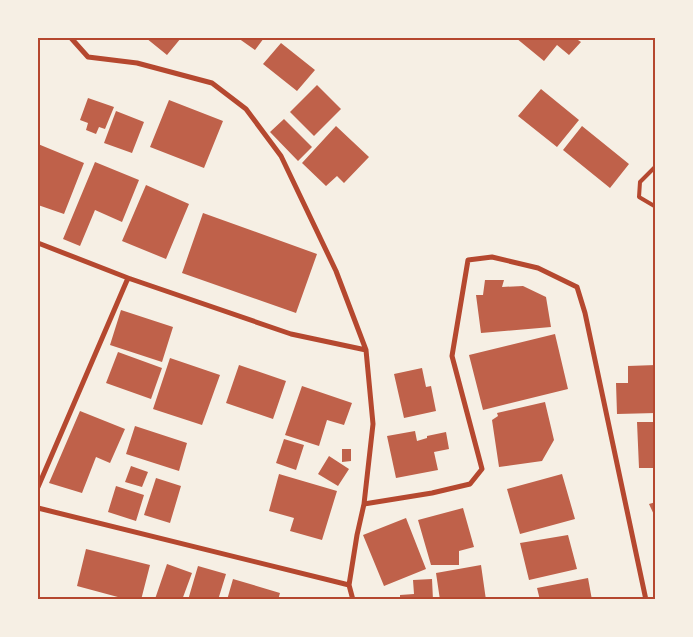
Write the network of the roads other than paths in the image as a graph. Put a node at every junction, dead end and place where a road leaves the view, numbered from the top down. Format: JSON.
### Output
{"nodes":[{"id":1,"x":71,"y":38,"type":"edge"},
{"id":2,"x":656,"y":166,"type":"edge"},
{"id":3,"x":656,"y":207,"type":"edge"},
{"id":4,"x":38,"y":243,"type":"edge"},
{"id":5,"x":128,"y":278,"type":"junction"},
{"id":6,"x":366,"y":350,"type":"junction"},
{"id":7,"x":38,"y":487,"type":"edge"},
{"id":8,"x":364,"y":504,"type":"junction"},
{"id":9,"x":38,"y":508,"type":"edge"},
{"id":10,"x":349,"y":585,"type":"junction"},
{"id":11,"x":354,"y":600,"type":"edge"},
{"id":12,"x":646,"y":600,"type":"edge"}],
"edges":[{"from":1,"to":6,"type":"street"},
{"from":2,"to":3,"type":"lane"},
{"from":4,"to":5,"type":"street"},
{"from":5,"to":6,"type":"street"},
{"from":5,"to":7,"type":"street"},
{"from":6,"to":8,"type":"street"},
{"from":8,"to":10,"type":"street"},
{"from":8,"to":12,"type":"street"},
{"from":9,"to":10,"type":"street"},
{"from":10,"to":11,"type":"street"}]}
